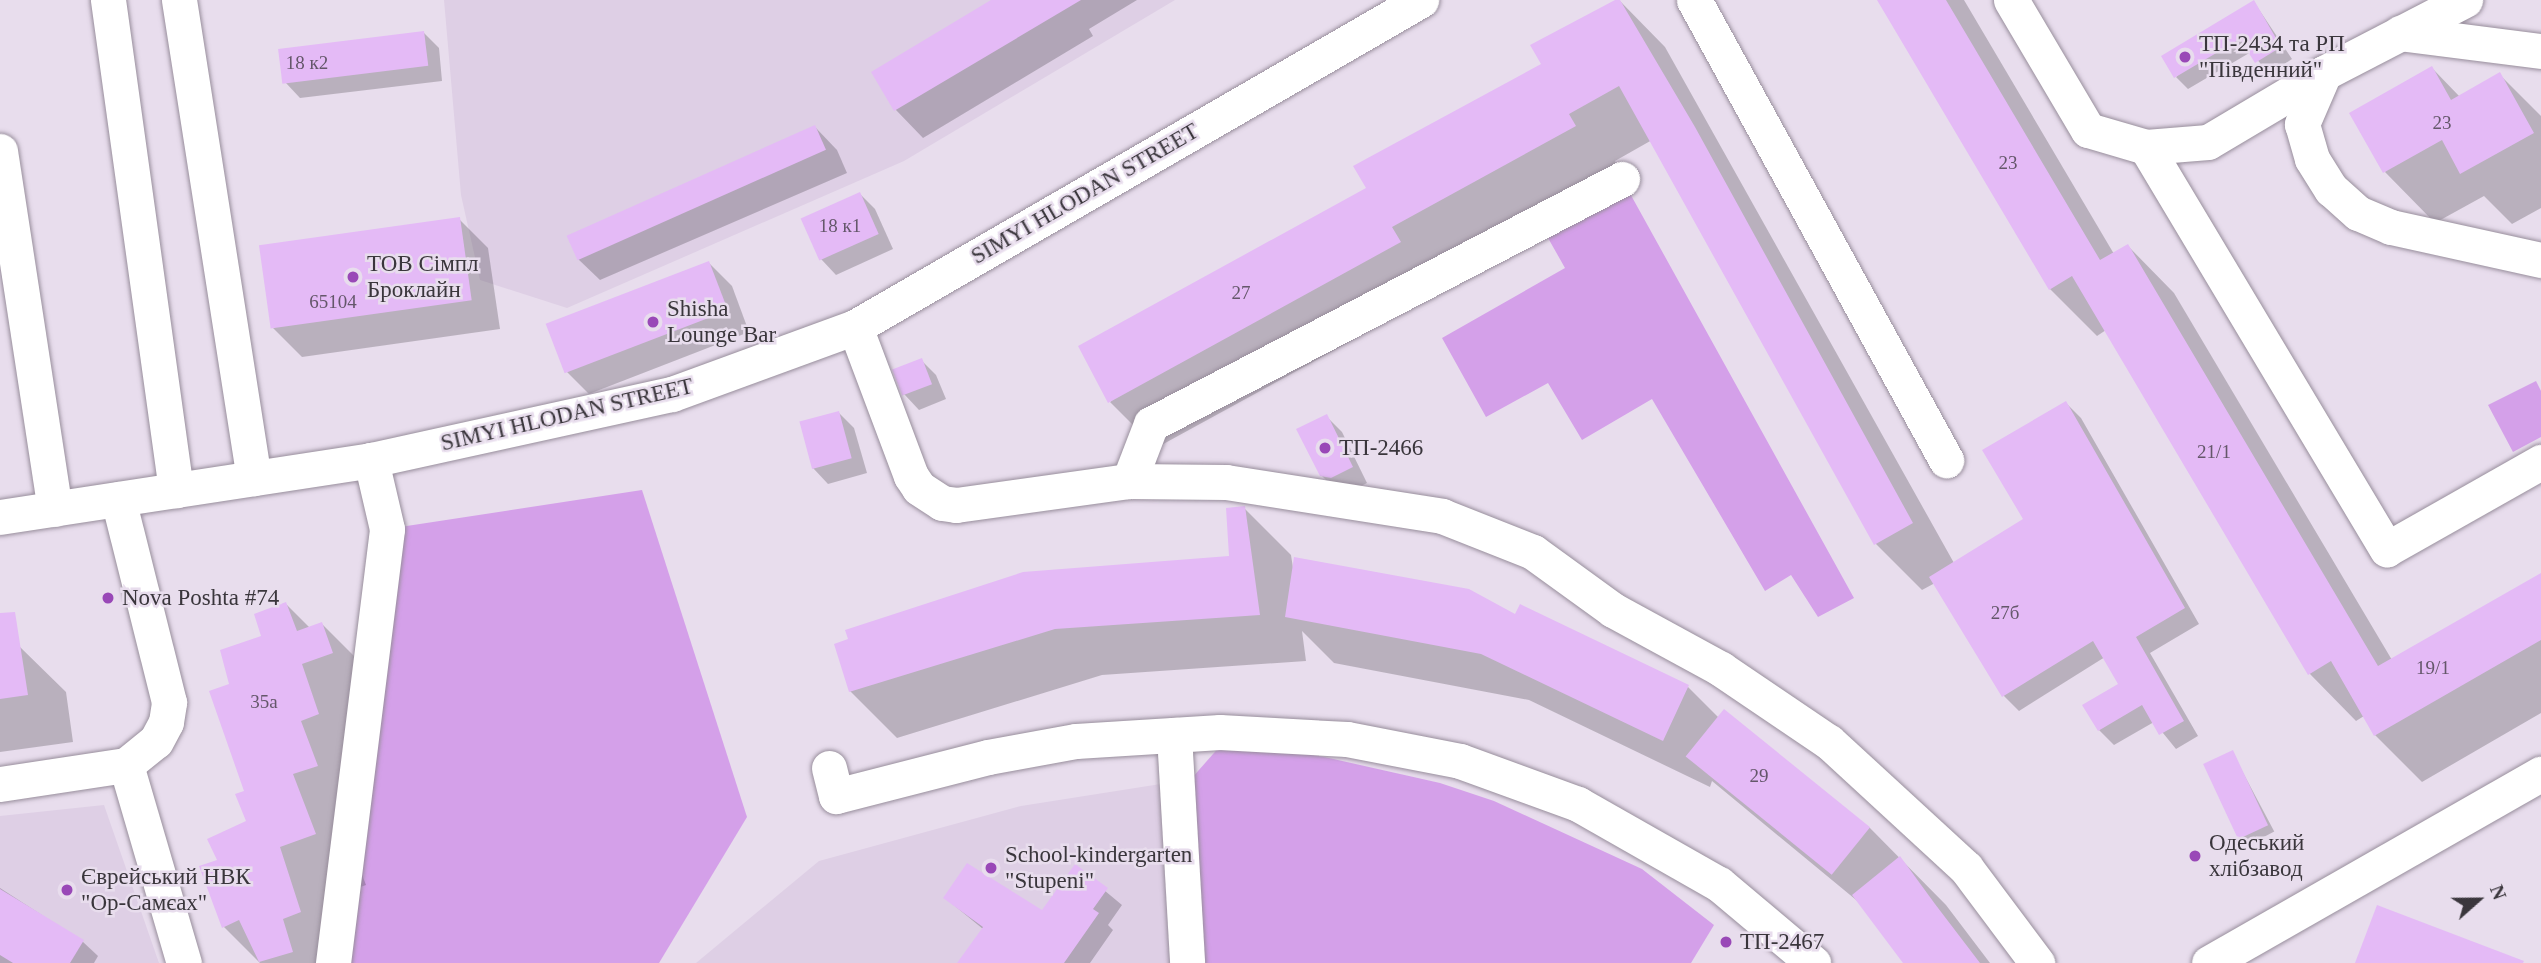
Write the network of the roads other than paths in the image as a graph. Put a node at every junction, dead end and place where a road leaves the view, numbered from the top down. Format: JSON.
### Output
{"nodes":[{"id":1,"x":108,"y":0,"type":"edge"},
{"id":2,"x":179,"y":0,"type":"edge"},
{"id":3,"x":1421,"y":0,"type":"edge"},
{"id":4,"x":1694,"y":0,"type":"edge"},
{"id":5,"x":2011,"y":0,"type":"edge"},
{"id":6,"x":2465,"y":0,"type":"edge"},
{"id":7,"x":2400,"y":33,"type":"junction"},
{"id":8,"x":2541,"y":51,"type":"edge"},
{"id":9,"x":2324,"y":73,"type":"junction"},
{"id":10,"x":2146,"y":147,"type":"junction"},
{"id":11,"x":0,"y":151,"type":"edge"},
{"id":12,"x":1622,"y":179,"type":"dead end"},
{"id":13,"x":2541,"y":260,"type":"edge"},
{"id":14,"x":855,"y":327,"type":"junction"},
{"id":15,"x":371,"y":460,"type":"junction"},
{"id":16,"x":1946,"y":460,"type":"dead end"},
{"id":17,"x":2541,"y":462,"type":"edge"},
{"id":18,"x":254,"y":478,"type":"junction"},
{"id":19,"x":1129,"y":481,"type":"junction"},
{"id":20,"x":176,"y":490,"type":"junction"},
{"id":21,"x":118,"y":499,"type":"junction"},
{"id":22,"x":55,"y":509,"type":"junction"},
{"id":23,"x":0,"y":517,"type":"edge"},
{"id":24,"x":1174,"y":735,"type":"junction"},
{"id":25,"x":126,"y":765,"type":"junction"},
{"id":26,"x":828,"y":768,"type":"dead end"},
{"id":27,"x":2541,"y":774,"type":"edge"},
{"id":28,"x":0,"y":784,"type":"edge"},
{"id":29,"x":184,"y":963,"type":"edge"},
{"id":30,"x":333,"y":963,"type":"edge"},
{"id":31,"x":1187,"y":963,"type":"edge"},
{"id":32,"x":1813,"y":963,"type":"edge"},
{"id":33,"x":2037,"y":963,"type":"edge"},
{"id":34,"x":2209,"y":963,"type":"edge"}],
"edges":[{"from":1,"to":20,"type":"street"},
{"from":2,"to":18,"type":"street"},
{"from":3,"to":14,"type":"street","name":"SIMYI HLODAN STREET"},
{"from":4,"to":16,"type":"street"},
{"from":5,"to":10,"type":"street"},
{"from":6,"to":7,"type":"street"},
{"from":7,"to":8,"type":"street"},
{"from":7,"to":9,"type":"street"},
{"from":9,"to":10,"type":"street"},
{"from":9,"to":13,"type":"street"},
{"from":10,"to":17,"type":"street"},
{"from":11,"to":22,"type":"street"},
{"from":12,"to":19,"type":"street"},
{"from":14,"to":15,"type":"street","name":"SIMYI HLODAN STREET"},
{"from":14,"to":19,"type":"street"},
{"from":15,"to":18,"type":"street","name":"SIMYI HLODAN STREET"},
{"from":15,"to":30,"type":"street"},
{"from":18,"to":20,"type":"street","name":"SIMYI HLODAN STREET"},
{"from":19,"to":33,"type":"street"},
{"from":20,"to":21,"type":"street","name":"SIMYI HLODAN STREET"},
{"from":21,"to":22,"type":"street","name":"SIMYI HLODAN STREET"},
{"from":21,"to":25,"type":"street"},
{"from":22,"to":23,"type":"street","name":"SIMYI HLODAN STREET"},
{"from":24,"to":26,"type":"street"},
{"from":24,"to":31,"type":"street"},
{"from":24,"to":32,"type":"street"},
{"from":25,"to":28,"type":"street"},
{"from":25,"to":29,"type":"street"},
{"from":27,"to":34,"type":"street"}]}
